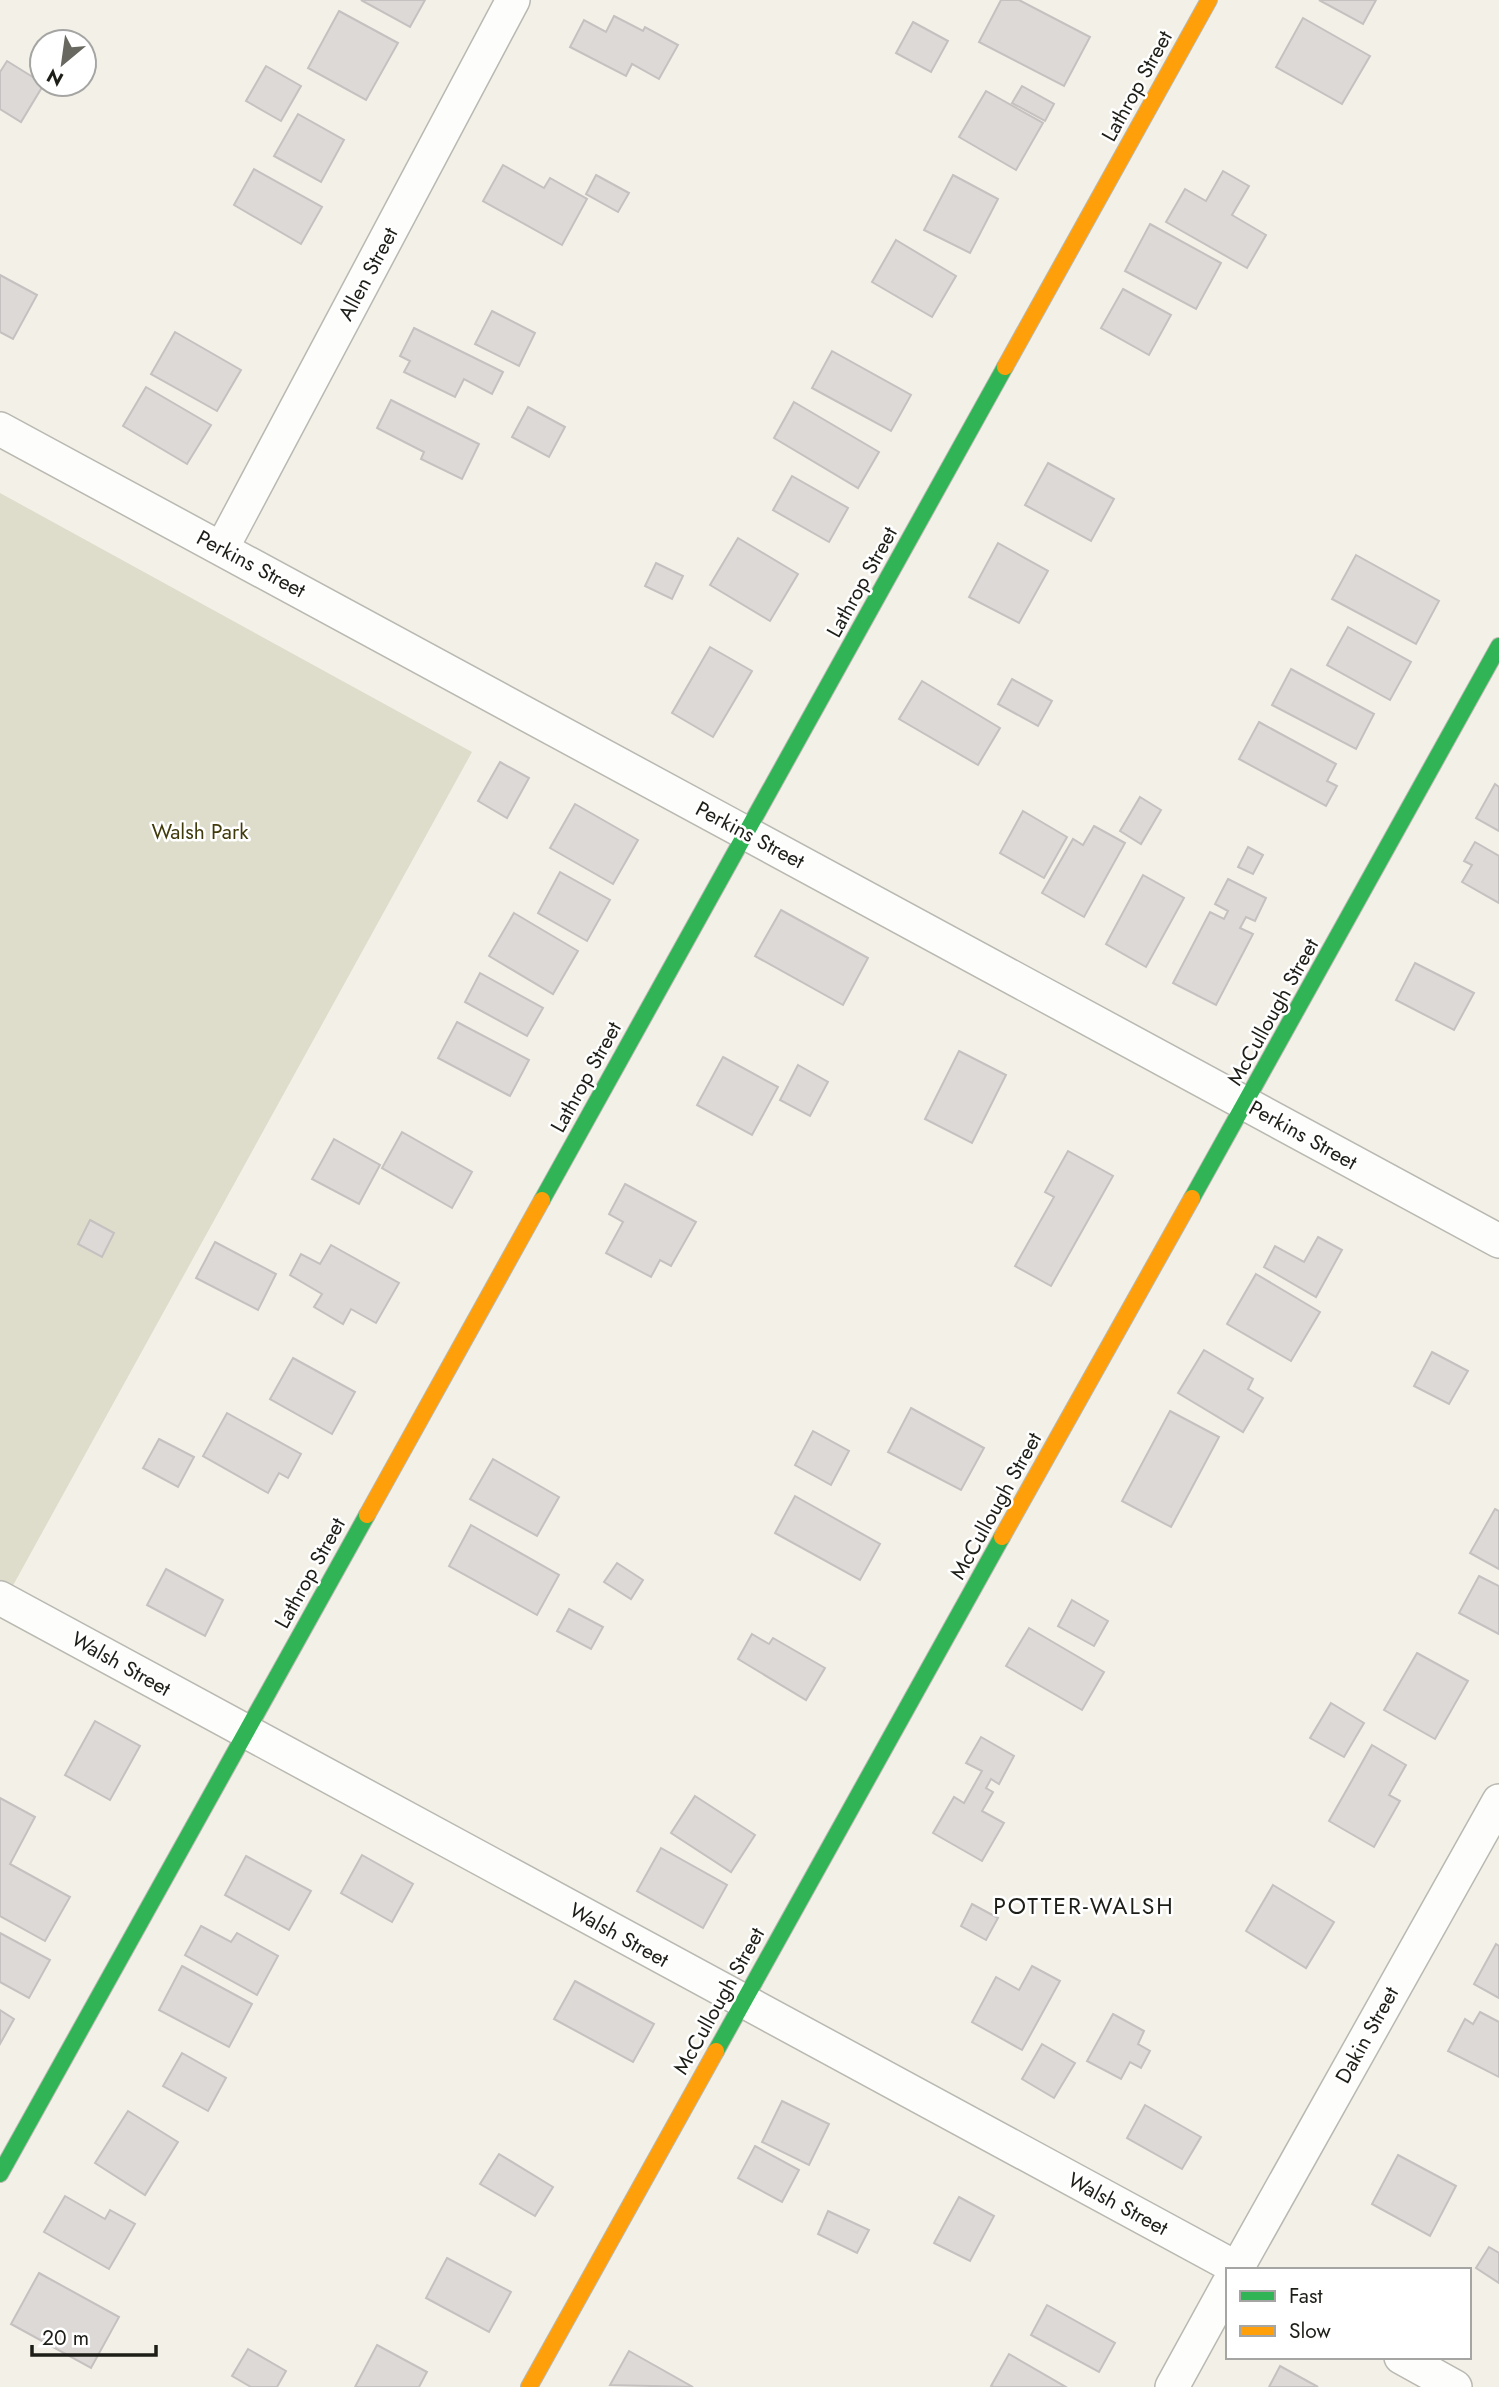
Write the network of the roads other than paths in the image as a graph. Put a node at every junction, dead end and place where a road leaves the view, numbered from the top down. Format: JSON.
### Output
{"nodes":[{"id":1,"x":513,"y":0,"type":"edge"},
{"id":2,"x":1209,"y":0,"type":"edge"},
{"id":3,"x":0,"y":429,"type":"edge"},
{"id":4,"x":222,"y":548,"type":"junction"},
{"id":5,"x":1499,"y":646,"type":"edge"},
{"id":6,"x":747,"y":833,"type":"junction"},
{"id":7,"x":1246,"y":1104,"type":"junction"},
{"id":8,"x":1499,"y":1241,"type":"edge"},
{"id":9,"x":0,"y":1598,"type":"edge"},
{"id":10,"x":246,"y":1731,"type":"junction"},
{"id":11,"x":1499,"y":1801,"type":"edge"},
{"id":12,"x":742,"y":2001,"type":"junction"},
{"id":13,"x":0,"y":2174,"type":"edge"},
{"id":14,"x":1226,"y":2268,"type":"edge"},
{"id":15,"x":1238,"y":2268,"type":"edge"},
{"id":16,"x":1226,"y":2289,"type":"edge"},
{"id":17,"x":1405,"y":2359,"type":"edge"},
{"id":18,"x":529,"y":2387,"type":"edge"},
{"id":19,"x":1172,"y":2387,"type":"edge"},
{"id":20,"x":1455,"y":2387,"type":"edge"}],
"edges":[{"from":1,"to":4,"type":"street","name":"Allen Street"},
{"from":2,"to":6,"type":"street","name":"Lathrop Street"},
{"from":3,"to":4,"type":"street","name":"Perkins Street"},
{"from":4,"to":6,"type":"street","name":"Perkins Street"},
{"from":5,"to":7,"type":"street","name":"McCullough Street"},
{"from":6,"to":7,"type":"street","name":"Perkins Street"},
{"from":6,"to":10,"type":"street","name":"Lathrop Street"},
{"from":7,"to":8,"type":"street","name":"Perkins Street"},
{"from":7,"to":12,"type":"street","name":"McCullough Street"},
{"from":9,"to":10,"type":"street","name":"Walsh Street"},
{"from":10,"to":12,"type":"street","name":"Walsh Street"},
{"from":10,"to":13,"type":"street","name":"Lathrop Street"},
{"from":11,"to":15,"type":"street","name":"Dakin Street"},
{"from":12,"to":14,"type":"street","name":"Walsh Street"},
{"from":12,"to":18,"type":"street","name":"McCullough Street"},
{"from":16,"to":19,"type":"street","name":"Dakin Street"},
{"from":17,"to":20,"type":"street"}]}
